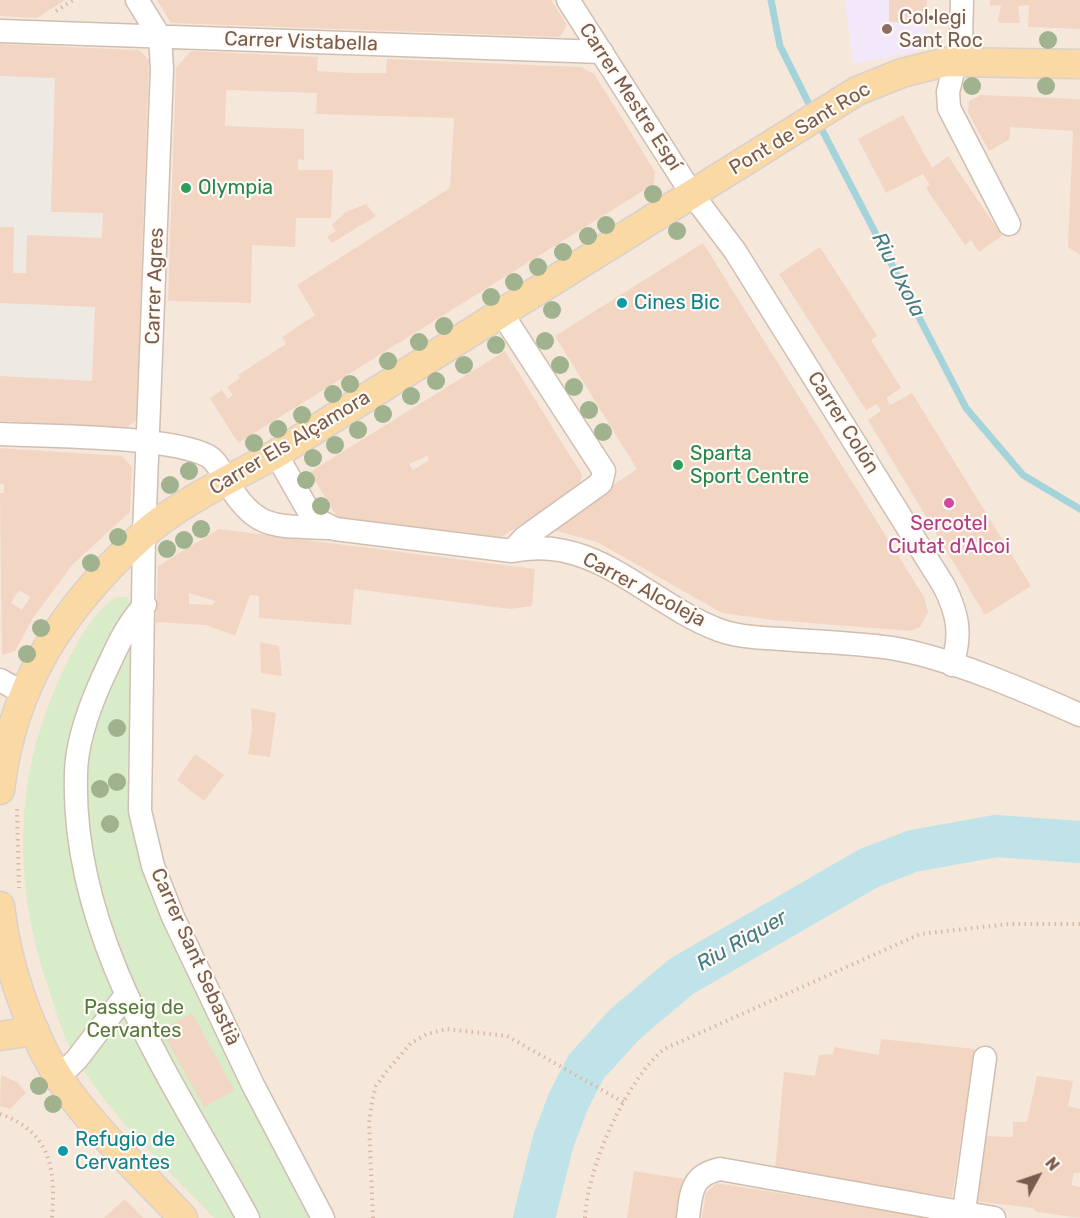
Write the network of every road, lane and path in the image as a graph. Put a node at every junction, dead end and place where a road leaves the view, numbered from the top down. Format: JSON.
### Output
{"nodes":[{"id":1,"x":137,"y":0,"type":"edge"},
{"id":2,"x":568,"y":0,"type":"edge"},
{"id":3,"x":962,"y":0,"type":"edge"},
{"id":4,"x":0,"y":31,"type":"edge"},
{"id":5,"x":160,"y":37,"type":"junction"},
{"id":6,"x":602,"y":52,"type":"junction"},
{"id":7,"x":951,"y":62,"type":"junction"},
{"id":8,"x":1080,"y":64,"type":"edge"},
{"id":9,"x":692,"y":194,"type":"junction"},
{"id":10,"x":1009,"y":224,"type":"dead end"},
{"id":11,"x":501,"y":312,"type":"junction"},
{"id":12,"x":0,"y":434,"type":"edge"},
{"id":13,"x":149,"y":444,"type":"junction"},
{"id":14,"x":276,"y":454,"type":"junction"},
{"id":15,"x":227,"y":481,"type":"junction"},
{"id":16,"x":335,"y":529,"type":"junction"},
{"id":17,"x":144,"y":534,"type":"junction"},
{"id":18,"x":512,"y":551,"type":"junction"},
{"id":19,"x":145,"y":605,"type":"junction"},
{"id":20,"x":952,"y":665,"type":"junction"},
{"id":21,"x":0,"y":680,"type":"edge"},
{"id":22,"x":25,"y":694,"type":"junction"},
{"id":23,"x":1080,"y":715,"type":"edge"},
{"id":24,"x":9,"y":797,"type":"edge"},
{"id":25,"x":9,"y":898,"type":"edge"},
{"id":26,"x":1080,"y":924,"type":"edge"},
{"id":27,"x":126,"y":995,"type":"junction"},
{"id":28,"x":35,"y":1031,"type":"junction"},
{"id":29,"x":0,"y":1036,"type":"edge"},
{"id":30,"x":985,"y":1058,"type":"dead end"},
{"id":31,"x":59,"y":1077,"type":"junction"},
{"id":32,"x":625,"y":1103,"type":"junction"},
{"id":33,"x":0,"y":1114,"type":"edge"},
{"id":34,"x":963,"y":1216,"type":"edge"},
{"id":35,"x":52,"y":1218,"type":"edge"},
{"id":36,"x":183,"y":1218,"type":"edge"},
{"id":37,"x":248,"y":1218,"type":"edge"},
{"id":38,"x":323,"y":1218,"type":"edge"},
{"id":39,"x":373,"y":1218,"type":"edge"},
{"id":40,"x":585,"y":1218,"type":"edge"},
{"id":41,"x":688,"y":1218,"type":"edge"},
{"id":42,"x":994,"y":1218,"type":"edge"}],
"edges":[{"from":1,"to":5,"type":"street"},
{"from":2,"to":6,"type":"street","name":"Carrer Mestre Espí"},
{"from":3,"to":7,"type":"street"},
{"from":4,"to":5,"type":"street","name":"Carrer Vistabella"},
{"from":5,"to":6,"type":"street","name":"Carrer Vistabella"},
{"from":5,"to":13,"type":"street","name":"Carrer Agres"},
{"from":6,"to":9,"type":"street","name":"Carrer Mestre Espí"},
{"from":7,"to":8,"type":"main road","name":"Pont de Sant Roc"},
{"from":7,"to":9,"type":"main road","name":"Pont de Sant Roc"},
{"from":7,"to":10,"type":"street"},
{"from":9,"to":11,"type":"main road","name":"Carrer Els Alçamora"},
{"from":9,"to":20,"type":"street","name":"Carrer Colón"},
{"from":11,"to":14,"type":"main road","name":"Carrer Els Alçamora"},
{"from":11,"to":18,"type":"street"},
{"from":12,"to":13,"type":"street","name":"Carrer Alcoleja"},
{"from":13,"to":15,"type":"street","name":"Carrer Alcoleja"},
{"from":13,"to":17,"type":"street","name":"Carrer Agres"},
{"from":14,"to":15,"type":"main road","name":"Carrer Els Alçamora"},
{"from":14,"to":16,"type":"street","name":"Carrer Alcoleja"},
{"from":15,"to":16,"type":"street","name":"Carrer Alcoleja"},
{"from":15,"to":17,"type":"main road","name":"Carrer Els Alçamora"},
{"from":16,"to":18,"type":"street","name":"Carrer Alcoleja"},
{"from":17,"to":19,"type":"street","name":"Carrer Sant Sebastià"},
{"from":17,"to":22,"type":"main road","name":"Carrer Els Alçamora"},
{"from":18,"to":20,"type":"street","name":"Carrer Alcoleja"},
{"from":19,"to":27,"type":"street"},
{"from":19,"to":38,"type":"street","name":"Carrer Sant Sebastià"},
{"from":20,"to":23,"type":"street","name":"Carrer Alcoleja"},
{"from":21,"to":22,"type":"street"},
{"from":22,"to":24,"type":"main road","name":"Carrer Els Alçamora"},
{"from":24,"to":25,"type":"path"},
{"from":25,"to":28,"type":"main road"},
{"from":26,"to":32,"type":"path"},
{"from":27,"to":31,"type":"street"},
{"from":27,"to":37,"type":"street"},
{"from":28,"to":29,"type":"main road"},
{"from":28,"to":31,"type":"main road"},
{"from":30,"to":34,"type":"street"},
{"from":31,"to":36,"type":"main road"},
{"from":32,"to":39,"type":"path"},
{"from":32,"to":40,"type":"path"},
{"from":33,"to":35,"type":"path"},
{"from":34,"to":41,"type":"street"},
{"from":34,"to":42,"type":"street"}]}
